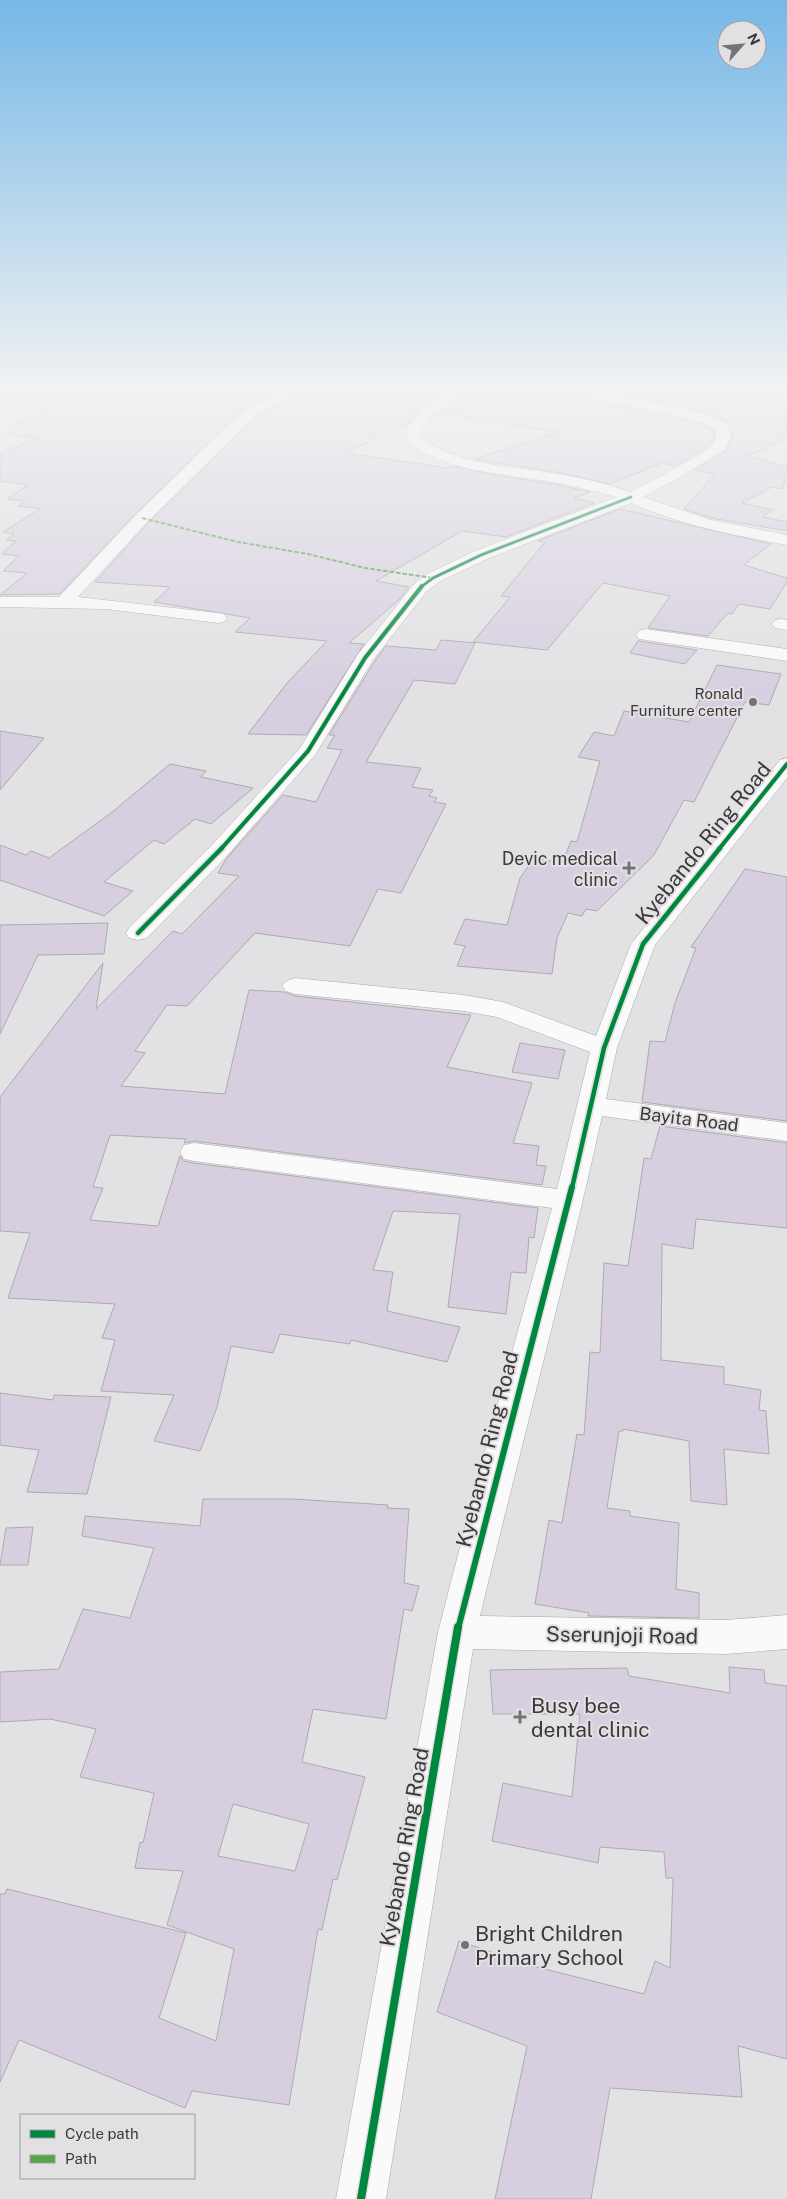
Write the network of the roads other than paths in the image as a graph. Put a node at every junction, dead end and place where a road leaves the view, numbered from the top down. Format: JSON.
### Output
{"nodes":[{"id":1,"x":173,"y":488,"type":"edge"},
{"id":2,"x":593,"y":488,"type":"edge"},
{"id":3,"x":649,"y":488,"type":"edge"},
{"id":4,"x":631,"y":497,"type":"junction"},
{"id":5,"x":787,"y":540,"type":"edge"},
{"id":6,"x":0,"y":602,"type":"edge"},
{"id":7,"x":64,"y":602,"type":"junction"},
{"id":8,"x":218,"y":618,"type":"dead end"},
{"id":9,"x":645,"y":636,"type":"dead end"},
{"id":10,"x":787,"y":655,"type":"edge"},
{"id":11,"x":787,"y":764,"type":"edge"},
{"id":12,"x":138,"y":932,"type":"dead end"},
{"id":13,"x":295,"y":986,"type":"dead end"},
{"id":14,"x":604,"y":1048,"type":"junction"},
{"id":15,"x":590,"y":1106,"type":"junction"},
{"id":16,"x":787,"y":1132,"type":"edge"},
{"id":17,"x":194,"y":1152,"type":"dead end"},
{"id":18,"x":569,"y":1200,"type":"junction"},
{"id":19,"x":457,"y":1632,"type":"junction"},
{"id":20,"x":787,"y":1632,"type":"edge"},
{"id":21,"x":361,"y":2199,"type":"edge"}],
"edges":[{"from":1,"to":7,"type":"street"},
{"from":2,"to":4,"type":"street"},
{"from":3,"to":4,"type":"street"},
{"from":4,"to":5,"type":"street"},
{"from":4,"to":12,"type":"street"},
{"from":6,"to":7,"type":"street"},
{"from":7,"to":8,"type":"street"},
{"from":9,"to":10,"type":"street"},
{"from":11,"to":14,"type":"street","name":"Kyebando Ring Road"},
{"from":13,"to":14,"type":"street"},
{"from":14,"to":15,"type":"street","name":"Kyebando Ring Road"},
{"from":15,"to":16,"type":"street","name":"Bayita Road"},
{"from":15,"to":18,"type":"street","name":"Kyebando Ring Road"},
{"from":17,"to":18,"type":"street"},
{"from":18,"to":19,"type":"street","name":"Kyebando Ring Road"},
{"from":19,"to":20,"type":"street","name":"Sserunjoji Road"},
{"from":19,"to":21,"type":"street","name":"Kyebando Ring Road"}]}
